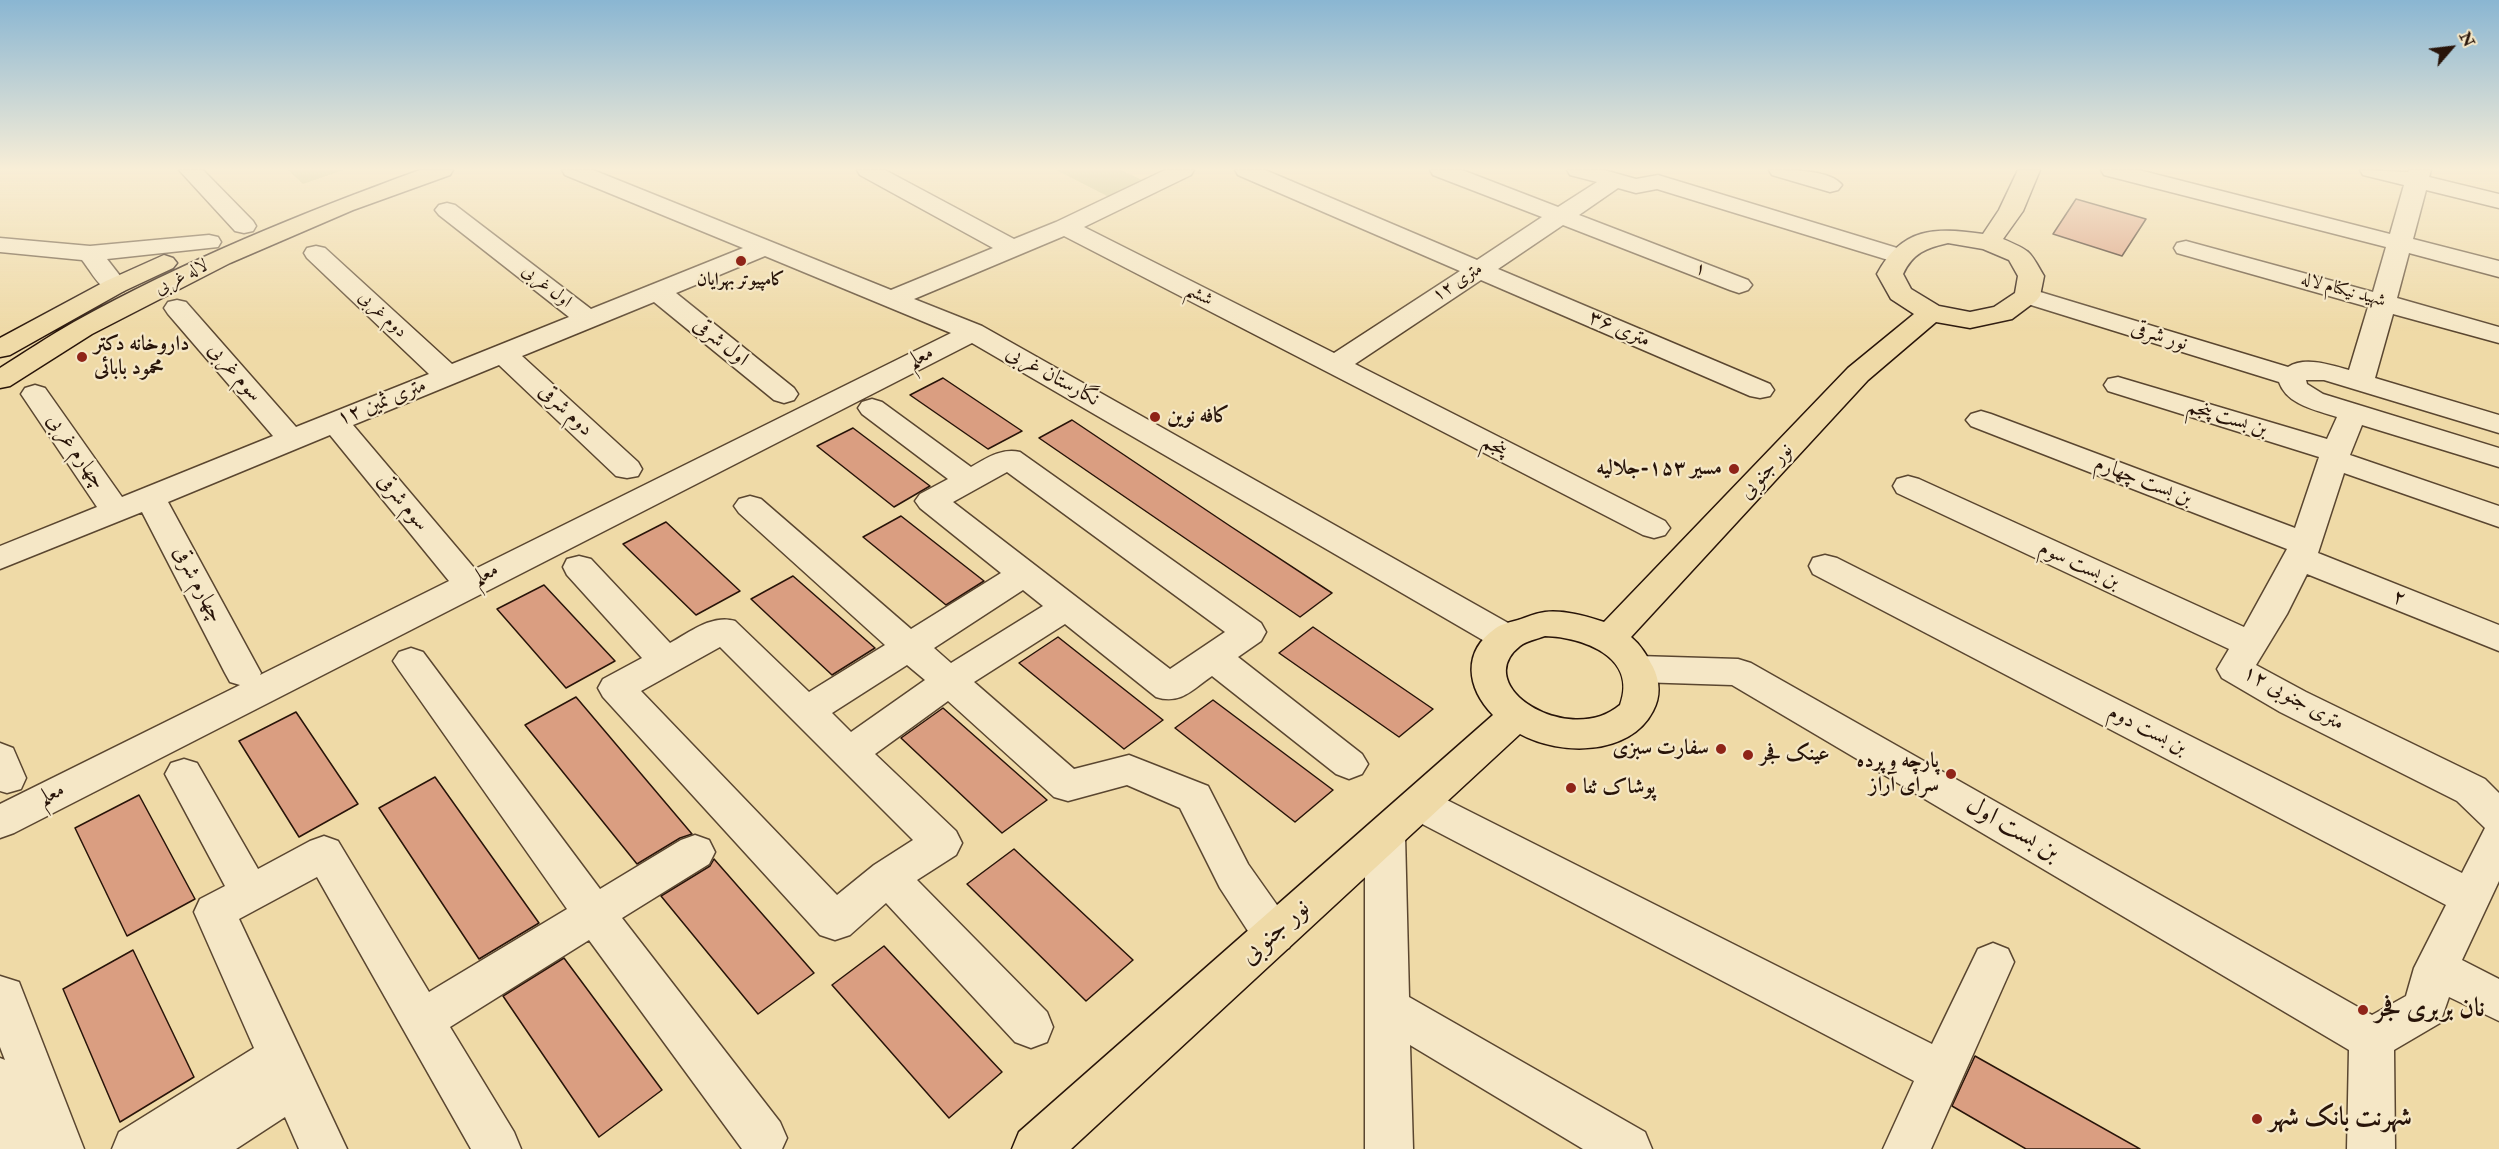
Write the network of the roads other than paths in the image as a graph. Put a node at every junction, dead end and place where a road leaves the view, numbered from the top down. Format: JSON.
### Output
{"nodes":[{"id":1,"x":242,"y":224,"type":"edge"},
{"id":2,"x":250,"y":224,"type":"edge"},
{"id":3,"x":301,"y":224,"type":"edge"},
{"id":4,"x":465,"y":224,"type":"edge"},
{"id":5,"x":704,"y":224,"type":"edge"},
{"id":6,"x":966,"y":224,"type":"edge"},
{"id":7,"x":1072,"y":224,"type":"edge"},
{"id":8,"x":1371,"y":224,"type":"edge"},
{"id":9,"x":1549,"y":224,"type":"edge"},
{"id":10,"x":1581,"y":224,"type":"edge"},
{"id":11,"x":1800,"y":224,"type":"edge"},
{"id":12,"x":2002,"y":224,"type":"edge"},
{"id":13,"x":2320,"y":224,"type":"edge"},
{"id":14,"x":2405,"y":224,"type":"edge"},
{"id":15,"x":244,"y":226,"type":"junction"},
{"id":16,"x":1065,"y":227,"type":"junction"},
{"id":17,"x":209,"y":242,"type":"junction"},
{"id":18,"x":1989,"y":242,"type":"junction"},
{"id":19,"x":2399,"y":244,"type":"junction"},
{"id":20,"x":0,"y":245,"type":"edge"},
{"id":21,"x":764,"y":248,"type":"junction"},
{"id":22,"x":2186,"y":248,"type":"dead end"},
{"id":23,"x":1013,"y":249,"type":"junction"},
{"id":24,"x":90,"y":253,"type":"junction"},
{"id":25,"x":316,"y":253,"type":"dead end"},
{"id":26,"x":1898,"y":256,"type":"junction"},
{"id":27,"x":2499,"y":269,"type":"edge"},
{"id":28,"x":1479,"y":270,"type":"junction"},
{"id":29,"x":1739,"y":285,"type":"dead end"},
{"id":30,"x":115,"y":286,"type":"junction"},
{"id":31,"x":657,"y":291,"type":"junction"},
{"id":32,"x":2026,"y":296,"type":"junction"},
{"id":33,"x":891,"y":299,"type":"junction"},
{"id":34,"x":2382,"y":302,"type":"junction"},
{"id":35,"x":177,"y":308,"type":"dead end"},
{"id":36,"x":1931,"y":313,"type":"junction"},
{"id":37,"x":588,"y":319,"type":"junction"},
{"id":38,"x":973,"y":332,"type":"junction"},
{"id":39,"x":2499,"y":335,"type":"edge"},
{"id":40,"x":0,"y":349,"type":"edge"},
{"id":41,"x":503,"y":354,"type":"junction"},
{"id":42,"x":1333,"y":366,"type":"junction"},
{"id":43,"x":448,"y":376,"type":"junction"},
{"id":44,"x":0,"y":381,"type":"edge"},
{"id":45,"x":2118,"y":385,"type":"dead end"},
{"id":46,"x":1760,"y":390,"type":"dead end"},
{"id":47,"x":34,"y":394,"type":"dead end"},
{"id":48,"x":784,"y":394,"type":"dead end"},
{"id":49,"x":2356,"y":397,"type":"junction"},
{"id":50,"x":872,"y":408,"type":"dead end"},
{"id":51,"x":1981,"y":420,"type":"dead end"},
{"id":52,"x":335,"y":422,"type":"junction"},
{"id":53,"x":2499,"y":424,"type":"edge"},
{"id":54,"x":291,"y":440,"type":"junction"},
{"id":55,"x":2334,"y":456,"type":"junction"},
{"id":56,"x":2499,"y":458,"type":"edge"},
{"id":57,"x":627,"y":469,"type":"dead end"},
{"id":58,"x":970,"y":481,"type":"junction"},
{"id":59,"x":1908,"y":486,"type":"dead end"},
{"id":60,"x":150,"y":497,"type":"junction"},
{"id":61,"x":750,"y":506,"type":"dead end"},
{"id":62,"x":116,"y":511,"type":"junction"},
{"id":63,"x":2499,"y":517,"type":"edge"},
{"id":64,"x":1654,"y":528,"type":"dead end"},
{"id":65,"x":2302,"y":551,"type":"junction"},
{"id":66,"x":0,"y":558,"type":"edge"},
{"id":67,"x":1826,"y":566,"type":"dead end"},
{"id":68,"x":579,"y":567,"type":"dead end"},
{"id":69,"x":1024,"y":574,"type":"junction"},
{"id":70,"x":469,"y":584,"type":"junction"},
{"id":71,"x":1067,"y":607,"type":"junction"},
{"id":72,"x":1505,"y":637,"type":"junction"},
{"id":73,"x":1609,"y":639,"type":"junction"},
{"id":74,"x":2499,"y":639,"type":"edge"},
{"id":75,"x":2251,"y":645,"type":"junction"},
{"id":76,"x":909,"y":646,"type":"junction"},
{"id":77,"x":1213,"y":657,"type":"junction"},
{"id":78,"x":411,"y":661,"type":"dead end"},
{"id":79,"x":666,"y":661,"type":"junction"},
{"id":80,"x":1638,"y":669,"type":"junction"},
{"id":81,"x":243,"y":674,"type":"dead end"},
{"id":82,"x":949,"y":681,"type":"junction"},
{"id":83,"x":807,"y":711,"type":"junction"},
{"id":84,"x":1516,"y":716,"type":"junction"},
{"id":85,"x":849,"y":753,"type":"junction"},
{"id":86,"x":1349,"y":764,"type":"dead end"},
{"id":87,"x":184,"y":774,"type":"dead end"},
{"id":88,"x":1419,"y":804,"type":"junction"},
{"id":89,"x":2499,"y":817,"type":"edge"},
{"id":90,"x":0,"y":822,"type":"edge"},
{"id":91,"x":1385,"y":835,"type":"junction"},
{"id":92,"x":2499,"y":838,"type":"edge"},
{"id":93,"x":695,"y":852,"type":"dead end"},
{"id":94,"x":888,"y":877,"type":"junction"},
{"id":95,"x":250,"y":893,"type":"junction"},
{"id":96,"x":2469,"y":897,"type":"junction"},
{"id":97,"x":594,"y":915,"type":"junction"},
{"id":98,"x":1274,"y":934,"type":"junction"},
{"id":99,"x":1993,"y":962,"type":"dead end"},
{"id":100,"x":2436,"y":968,"type":"junction"},
{"id":101,"x":0,"y":996,"type":"edge"},
{"id":102,"x":2499,"y":1001,"type":"edge"},
{"id":103,"x":1387,"y":1008,"type":"junction"},
{"id":104,"x":422,"y":1020,"type":"junction"},
{"id":105,"x":1031,"y":1026,"type":"dead end"},
{"id":106,"x":2372,"y":1039,"type":"junction"},
{"id":107,"x":287,"y":1072,"type":"junction"},
{"id":108,"x":1942,"y":1072,"type":"junction"},
{"id":109,"x":0,"y":1080,"type":"edge"},
{"id":110,"x":763,"y":1138,"type":"dead end"},
{"id":111,"x":22,"y":1149,"type":"edge"},
{"id":112,"x":60,"y":1149,"type":"edge"},
{"id":113,"x":135,"y":1149,"type":"edge"},
{"id":114,"x":193,"y":1149,"type":"edge"},
{"id":115,"x":323,"y":1149,"type":"edge"},
{"id":116,"x":497,"y":1149,"type":"edge"},
{"id":117,"x":1036,"y":1149,"type":"edge"},
{"id":118,"x":1389,"y":1149,"type":"edge"},
{"id":119,"x":1628,"y":1149,"type":"edge"},
{"id":120,"x":1907,"y":1149,"type":"edge"},
{"id":121,"x":2371,"y":1149,"type":"edge"}],
"edges":[{"from":1,"to":15,"type":"street"},
{"from":2,"to":15,"type":"main road","name":"لاله غربی"},
{"from":3,"to":44,"type":"main road","name":"لاله غربی"},
{"from":4,"to":37,"type":"street","name":"اول غربی"},
{"from":5,"to":21,"type":"street","name":"نگارستان غربی"},
{"from":6,"to":23,"type":"street"},
{"from":7,"to":16,"type":"street"},
{"from":8,"to":28,"type":"street","name":"۳۶ متری"},
{"from":9,"to":28,"type":"street","name":"۱۲ متری"},
{"from":10,"to":29,"type":"street","name":"۱"},
{"from":11,"to":26,"type":"street"},
{"from":12,"to":18,"type":"main road"},
{"from":13,"to":19,"type":"street"},
{"from":14,"to":19,"type":"street","name":"۱۲ متری جنوبی"},
{"from":15,"to":17,"type":"main road","name":"لاله غربی"},
{"from":16,"to":23,"type":"street"},
{"from":16,"to":42,"type":"street","name":"ششم"},
{"from":17,"to":24,"type":"street"},
{"from":17,"to":30,"type":"main road","name":"لاله غربی"},
{"from":18,"to":26,"type":"main road"},
{"from":18,"to":32,"type":"main road"},
{"from":19,"to":27,"type":"street"},
{"from":19,"to":34,"type":"street","name":"۱۲ متری جنوبی"},
{"from":20,"to":24,"type":"street"},
{"from":21,"to":31,"type":"street","name":"۱۲ متری ثمین"},
{"from":21,"to":33,"type":"street","name":"نگارستان غربی"},
{"from":22,"to":34,"type":"street","name":"شهید نیکنام لاله"},
{"from":23,"to":33,"type":"street"},
{"from":24,"to":30,"type":"street"},
{"from":25,"to":43,"type":"street","name":"دوم غربی"},
{"from":26,"to":36,"type":"main road"},
{"from":28,"to":42,"type":"street","name":"۱۲ متری"},
{"from":28,"to":46,"type":"street","name":"۳۶ متری"},
{"from":30,"to":40,"type":"main road","name":"لاله غربی"},
{"from":31,"to":37,"type":"street","name":"۱۲ متری ثمین"},
{"from":31,"to":48,"type":"street","name":"اول شرقی"},
{"from":32,"to":36,"type":"main road"},
{"from":32,"to":49,"type":"street","name":"نور شرقی"},
{"from":33,"to":38,"type":"street","name":"نگارستان غربی"},
{"from":34,"to":39,"type":"street","name":"شهید نیکنام لاله"},
{"from":34,"to":49,"type":"street","name":"۱۲ متری جنوبی"},
{"from":35,"to":54,"type":"street","name":"سوم غربی"},
{"from":36,"to":73,"type":"main road","name":"نور جنوبی"},
{"from":37,"to":41,"type":"street","name":"۱۲ متری ثمین"},
{"from":38,"to":70,"type":"street","name":"معلم"},
{"from":38,"to":72,"type":"street","name":"نگارستان غربی"},
{"from":41,"to":43,"type":"street","name":"۱۲ متری ثمین"},
{"from":41,"to":57,"type":"street","name":"دوم شرقی"},
{"from":42,"to":64,"type":"street","name":"پنجم"},
{"from":43,"to":52,"type":"street","name":"۱۲ متری ثمین"},
{"from":45,"to":55,"type":"street","name":"بن بست پنجم"},
{"from":47,"to":62,"type":"street","name":"چهارم غربی"},
{"from":49,"to":53,"type":"street","name":"نور شرقی"},
{"from":49,"to":55,"type":"street","name":"۱۲ متری جنوبی"},
{"from":49,"to":56,"type":"street","name":"نور شرقی"},
{"from":50,"to":58,"type":"street"},
{"from":51,"to":65,"type":"street","name":"بن بست چهارم"},
{"from":52,"to":54,"type":"street","name":"۱۲ متری ثمین"},
{"from":52,"to":70,"type":"street","name":"سوم شرقی"},
{"from":54,"to":60,"type":"street","name":"۱۲ متری ثمین"},
{"from":55,"to":63,"type":"street","name":"بن بست پنجم"},
{"from":55,"to":65,"type":"street","name":"۱۲ متری جنوبی"},
{"from":58,"to":69,"type":"street"},
{"from":58,"to":77,"type":"street"},
{"from":59,"to":75,"type":"street","name":"بن بست سوم"},
{"from":60,"to":62,"type":"street","name":"۱۲ متری ثمین"},
{"from":60,"to":81,"type":"street","name":"چهارم شرقی"},
{"from":61,"to":76,"type":"street"},
{"from":62,"to":66,"type":"street","name":"۱۲ متری ثمین"},
{"from":65,"to":74,"type":"street","name":"۲"},
{"from":65,"to":75,"type":"street","name":"۱۲ متری جنوبی"},
{"from":67,"to":96,"type":"street","name":"بن بست دوم"},
{"from":68,"to":79,"type":"street"},
{"from":69,"to":71,"type":"street"},
{"from":69,"to":76,"type":"street"},
{"from":70,"to":90,"type":"street","name":"معلم"},
{"from":71,"to":77,"type":"street"},
{"from":71,"to":82,"type":"street"},
{"from":72,"to":73,"type":"main road"},
{"from":72,"to":84,"type":"main road"},
{"from":73,"to":80,"type":"main road"},
{"from":75,"to":89,"type":"street","name":"۱۲ متری جنوبی"},
{"from":76,"to":82,"type":"street"},
{"from":76,"to":83,"type":"street"},
{"from":77,"to":86,"type":"street"},
{"from":78,"to":97,"type":"street"},
{"from":79,"to":83,"type":"street"},
{"from":79,"to":94,"type":"street"},
{"from":80,"to":84,"type":"main road"},
{"from":80,"to":106,"type":"street","name":"بن بست اول"},
{"from":82,"to":85,"type":"street"},
{"from":82,"to":98,"type":"street"},
{"from":83,"to":85,"type":"street"},
{"from":84,"to":88,"type":"main road","name":"نور جنوبی"},
{"from":85,"to":94,"type":"street"},
{"from":87,"to":95,"type":"street"},
{"from":88,"to":91,"type":"main road","name":"نور جنوبی"},
{"from":88,"to":108,"type":"street"},
{"from":91,"to":98,"type":"main road","name":"نور جنوبی"},
{"from":91,"to":103,"type":"street"},
{"from":92,"to":96,"type":"street"},
{"from":93,"to":97,"type":"street"},
{"from":94,"to":105,"type":"street"},
{"from":95,"to":104,"type":"street"},
{"from":95,"to":107,"type":"street"},
{"from":96,"to":100,"type":"street"},
{"from":97,"to":104,"type":"street"},
{"from":97,"to":110,"type":"street"},
{"from":98,"to":117,"type":"main road","name":"نور جنوبی"},
{"from":99,"to":108,"type":"street"},
{"from":100,"to":102,"type":"street"},
{"from":100,"to":106,"type":"street"},
{"from":101,"to":112,"type":"street"},
{"from":103,"to":118,"type":"street"},
{"from":103,"to":119,"type":"street"},
{"from":104,"to":116,"type":"street"},
{"from":106,"to":121,"type":"street"},
{"from":107,"to":113,"type":"street"},
{"from":107,"to":114,"type":"street"},
{"from":107,"to":115,"type":"street"},
{"from":108,"to":120,"type":"street"},
{"from":109,"to":111,"type":"street"}]}
